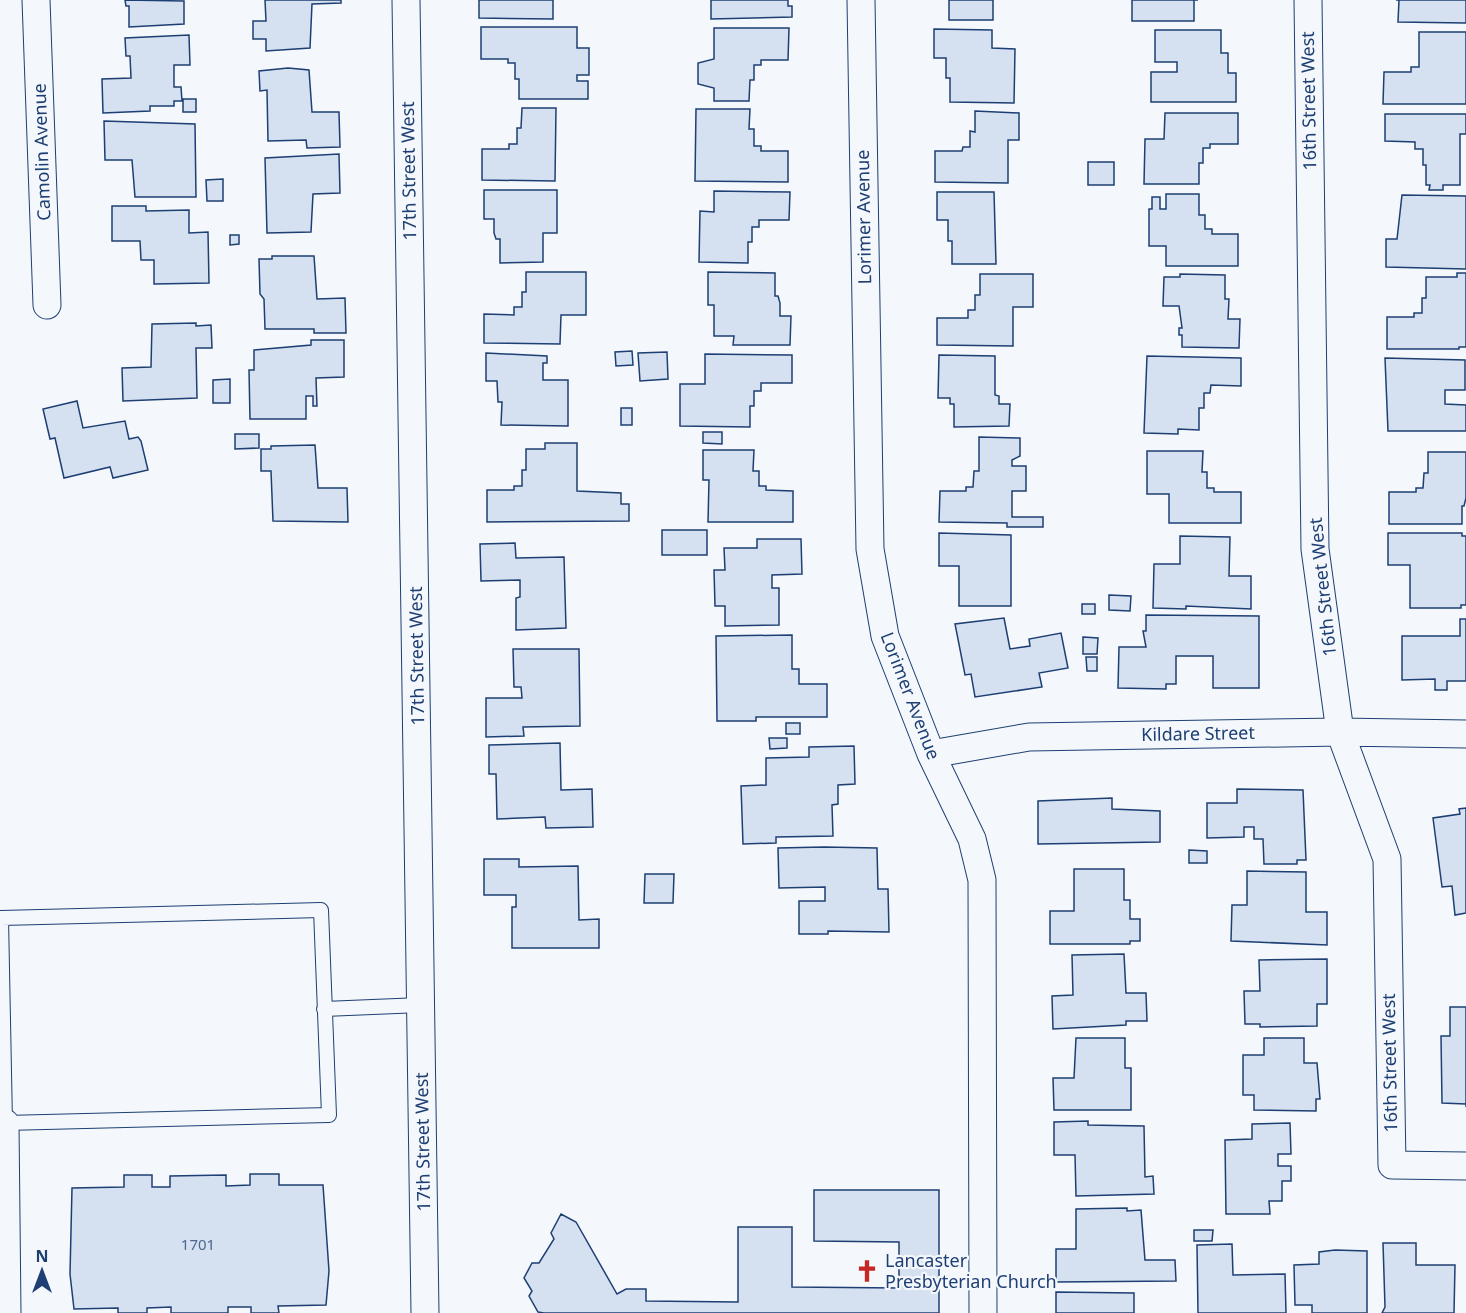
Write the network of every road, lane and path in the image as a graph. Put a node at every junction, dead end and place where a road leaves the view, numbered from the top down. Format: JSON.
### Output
{"nodes":[{"id":1,"x":36,"y":0,"type":"edge"},
{"id":2,"x":406,"y":0,"type":"edge"},
{"id":3,"x":861,"y":0,"type":"edge"},
{"id":4,"x":1308,"y":0,"type":"edge"},
{"id":5,"x":47,"y":305,"type":"dead end"},
{"id":6,"x":1340,"y":732,"type":"junction"},
{"id":7,"x":1466,"y":734,"type":"edge"},
{"id":8,"x":931,"y":754,"type":"junction"},
{"id":9,"x":421,"y":1005,"type":"junction"},
{"id":10,"x":324,"y":1009,"type":"junction"},
{"id":11,"x":5,"y":1123,"type":"junction"},
{"id":12,"x":1466,"y":1166,"type":"edge"},
{"id":13,"x":7,"y":1313,"type":"edge"},
{"id":14,"x":424,"y":1313,"type":"edge"},
{"id":15,"x":983,"y":1313,"type":"edge"}],
"edges":[{"from":1,"to":5,"type":"street","name":"Camolin Avenue"},
{"from":2,"to":9,"type":"street","name":"17th Street West"},
{"from":3,"to":8,"type":"street","name":"Lorimer Avenue"},
{"from":4,"to":6,"type":"street","name":"16th Street West"},
{"from":6,"to":7,"type":"street","name":"Kildare Street"},
{"from":6,"to":8,"type":"street","name":"Kildare Street"},
{"from":6,"to":12,"type":"street","name":"16th Street West"},
{"from":8,"to":15,"type":"street","name":"Lorimer Avenue"},
{"from":9,"to":10,"type":"lane"},
{"from":9,"to":14,"type":"street","name":"17th Street West"},
{"from":10,"to":11,"type":"lane"},
{"from":10,"to":11,"type":"lane"},
{"from":11,"to":13,"type":"street"}]}
